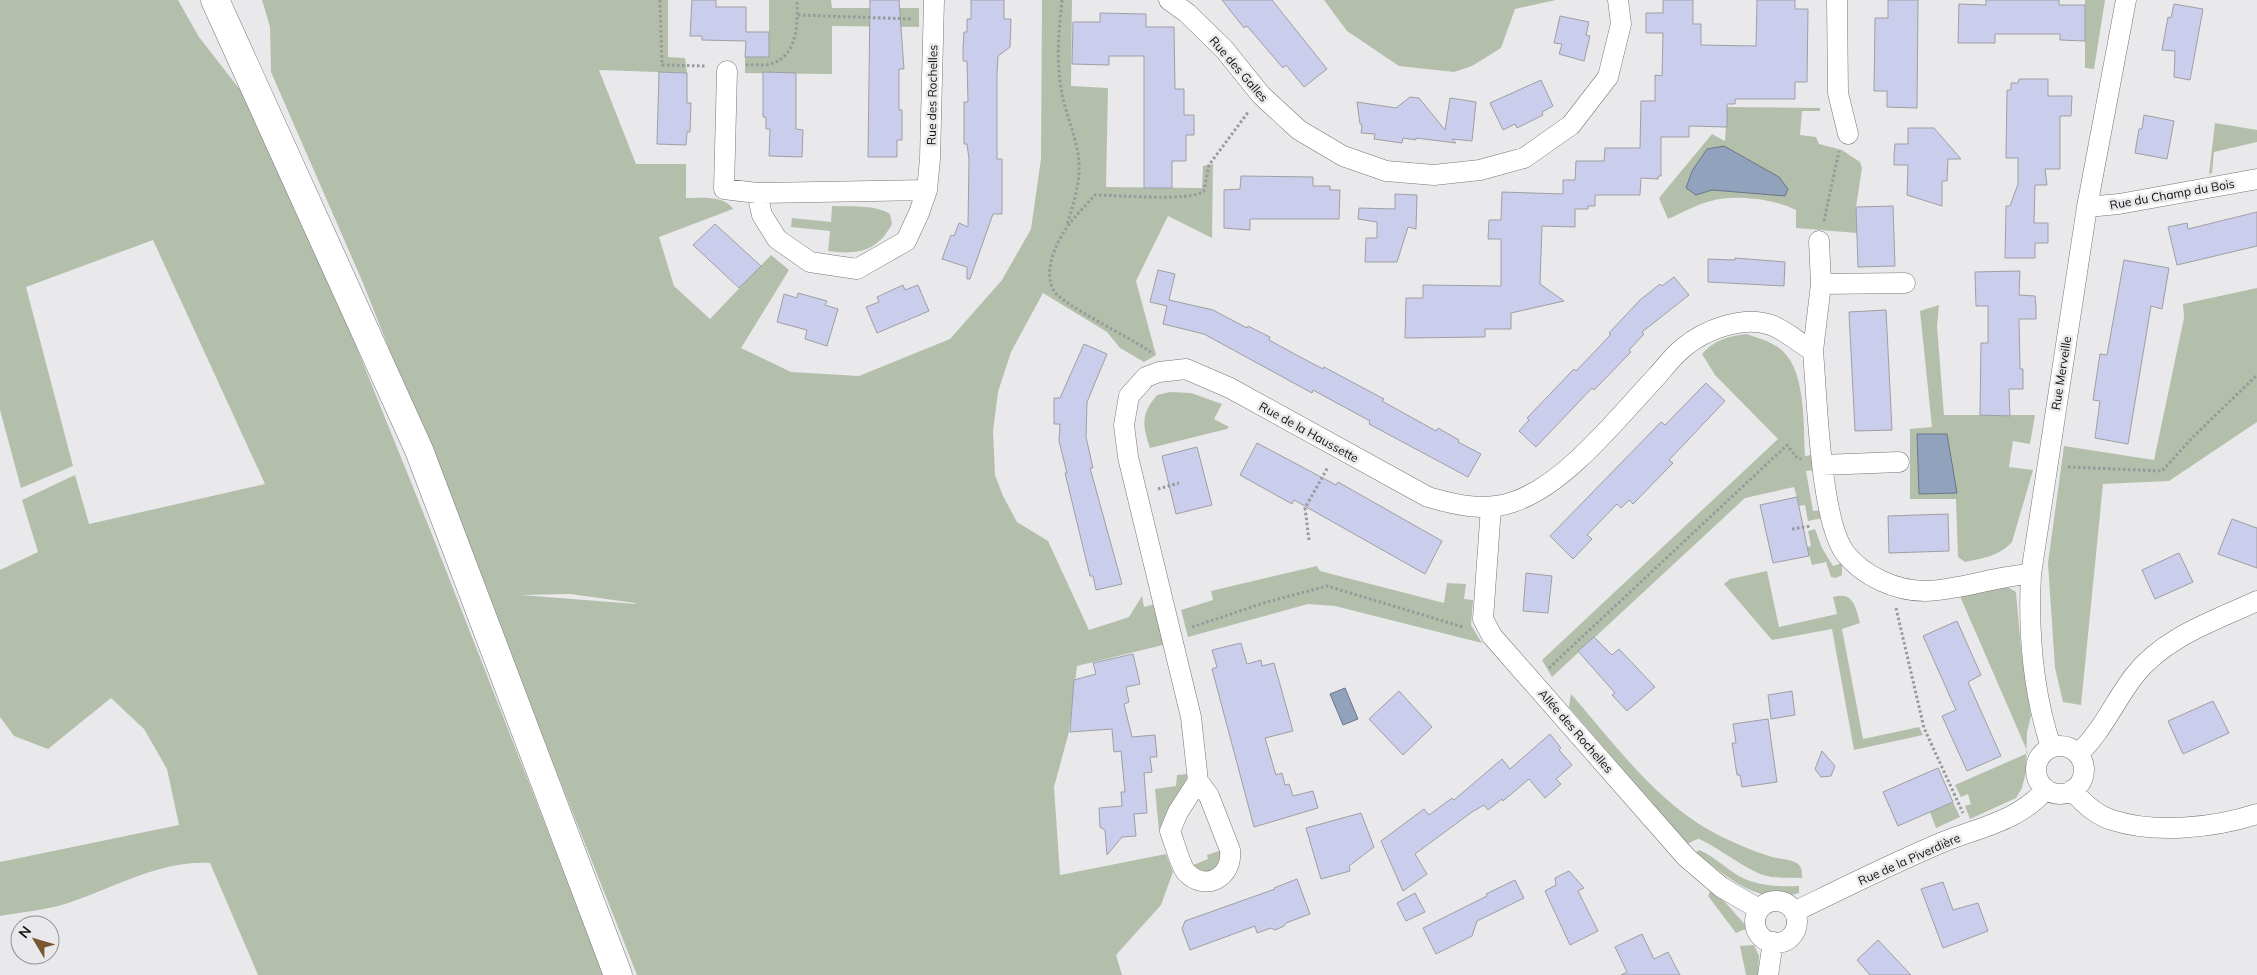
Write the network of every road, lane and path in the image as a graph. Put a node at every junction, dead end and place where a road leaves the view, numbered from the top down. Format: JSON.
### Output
{"nodes":[{"id":1,"x":214,"y":0,"type":"edge"},
{"id":2,"x":660,"y":0,"type":"edge"},
{"id":3,"x":798,"y":0,"type":"edge"},
{"id":4,"x":934,"y":0,"type":"edge"},
{"id":5,"x":1062,"y":0,"type":"edge"},
{"id":6,"x":1169,"y":0,"type":"edge"},
{"id":7,"x":1618,"y":0,"type":"edge"},
{"id":8,"x":1837,"y":0,"type":"edge"},
{"id":9,"x":2126,"y":0,"type":"edge"},
{"id":10,"x":798,"y":15,"type":"junction"},
{"id":11,"x":916,"y":19,"type":"dead end"},
{"id":12,"x":735,"y":68,"type":"junction"},
{"id":13,"x":1261,"y":95,"type":"junction"},
{"id":14,"x":1848,"y":134,"type":"joint"},
{"id":15,"x":2257,"y":179,"type":"edge"},
{"id":16,"x":927,"y":190,"type":"junction"},
{"id":17,"x":757,"y":193,"type":"junction"},
{"id":18,"x":2087,"y":207,"type":"junction"},
{"id":19,"x":1066,"y":229,"type":"junction"},
{"id":20,"x":1819,"y":241,"type":"joint"},
{"id":21,"x":1905,"y":282,"type":"dead end"},
{"id":22,"x":1821,"y":284,"type":"junction"},
{"id":23,"x":1813,"y":351,"type":"junction"},
{"id":24,"x":1154,"y":354,"type":"dead end"},
{"id":25,"x":2257,"y":375,"type":"edge"},
{"id":26,"x":1339,"y":448,"type":"junction"},
{"id":27,"x":1815,"y":462,"type":"junction"},
{"id":28,"x":1899,"y":462,"type":"dead end"},
{"id":29,"x":2046,"y":465,"type":"junction"},
{"id":30,"x":1179,"y":483,"type":"dead end"},
{"id":31,"x":1156,"y":489,"type":"dead end"},
{"id":32,"x":1491,"y":507,"type":"junction"},
{"id":33,"x":1309,"y":540,"type":"dead end"},
{"id":34,"x":2031,"y":574,"type":"junction"},
{"id":35,"x":1894,"y":586,"type":"junction"},
{"id":36,"x":2257,"y":601,"type":"edge"},
{"id":37,"x":1170,"y":632,"type":"junction"},
{"id":38,"x":1492,"y":636,"type":"junction"},
{"id":39,"x":1544,"y":672,"type":"dead end"},
{"id":40,"x":2051,"y":747,"type":"junction"},
{"id":41,"x":2078,"y":754,"type":"junction"},
{"id":42,"x":1198,"y":781,"type":"dead end"},
{"id":43,"x":2046,"y":789,"type":"junction"},
{"id":44,"x":2072,"y":790,"type":"junction"},
{"id":45,"x":2257,"y":814,"type":"edge"},
{"id":46,"x":1972,"y":832,"type":"junction"},
{"id":47,"x":1760,"y":909,"type":"junction"},
{"id":48,"x":1794,"y":912,"type":"junction"},
{"id":49,"x":1773,"y":942,"type":"junction"},
{"id":50,"x":618,"y":975,"type":"edge"},
{"id":51,"x":1768,"y":975,"type":"edge"}],
"edges":[{"from":1,"to":50,"type":"main road"},
{"from":2,"to":12,"type":"path"},
{"from":3,"to":10,"type":"path"},
{"from":4,"to":16,"type":"street","name":"Rue des Rochelles"},
{"from":5,"to":19,"type":"path"},
{"from":6,"to":13,"type":"street","name":"Rue des Galles"},
{"from":7,"to":13,"type":"street","name":"Rue des Galles"},
{"from":8,"to":14,"type":"street"},
{"from":9,"to":18,"type":"street","name":"Rue Merveille"},
{"from":10,"to":11,"type":"path"},
{"from":10,"to":12,"type":"path"},
{"from":12,"to":17,"type":"street"},
{"from":13,"to":19,"type":"path"},
{"from":14,"to":20,"type":"path"},
{"from":15,"to":18,"type":"street","name":"Rue du Champ du Bois"},
{"from":16,"to":17,"type":"street"},
{"from":16,"to":17,"type":"street","name":"Rue des Rochelles"},
{"from":18,"to":29,"type":"street","name":"Rue Merveille"},
{"from":19,"to":24,"type":"path"},
{"from":20,"to":22,"type":"street"},
{"from":21,"to":22,"type":"street"},
{"from":22,"to":23,"type":"street"},
{"from":23,"to":27,"type":"street"},
{"from":23,"to":32,"type":"street","name":"Rue de la Haussette"},
{"from":25,"to":29,"type":"path"},
{"from":26,"to":32,"type":"street","name":"Rue de la Haussette"},
{"from":26,"to":33,"type":"path"},
{"from":26,"to":37,"type":"street","name":"Rue de la Haussette"},
{"from":27,"to":28,"type":"street"},
{"from":27,"to":35,"type":"street"},
{"from":27,"to":39,"type":"path"},
{"from":29,"to":34,"type":"street","name":"Rue Merveille"},
{"from":30,"to":31,"type":"path"},
{"from":32,"to":38,"type":"street","name":"Allée des Rochelles"},
{"from":34,"to":35,"type":"street"},
{"from":34,"to":40,"type":"street","name":"Rue Merveille"},
{"from":35,"to":46,"type":"path"},
{"from":36,"to":41,"type":"street"},
{"from":37,"to":38,"type":"path"},
{"from":37,"to":42,"type":"street","name":"Rue de la Haussette"},
{"from":38,"to":47,"type":"street","name":"Allée des Rochelles"},
{"from":40,"to":41,"type":"street"},
{"from":40,"to":43,"type":"street"},
{"from":41,"to":44,"type":"street"},
{"from":43,"to":44,"type":"street"},
{"from":43,"to":46,"type":"street","name":"Rue de la Piverdière"},
{"from":44,"to":45,"type":"street"},
{"from":46,"to":48,"type":"street","name":"Rue de la Piverdière"},
{"from":47,"to":48,"type":"street"},
{"from":47,"to":49,"type":"street"},
{"from":48,"to":49,"type":"street"},
{"from":49,"to":51,"type":"street"}]}
